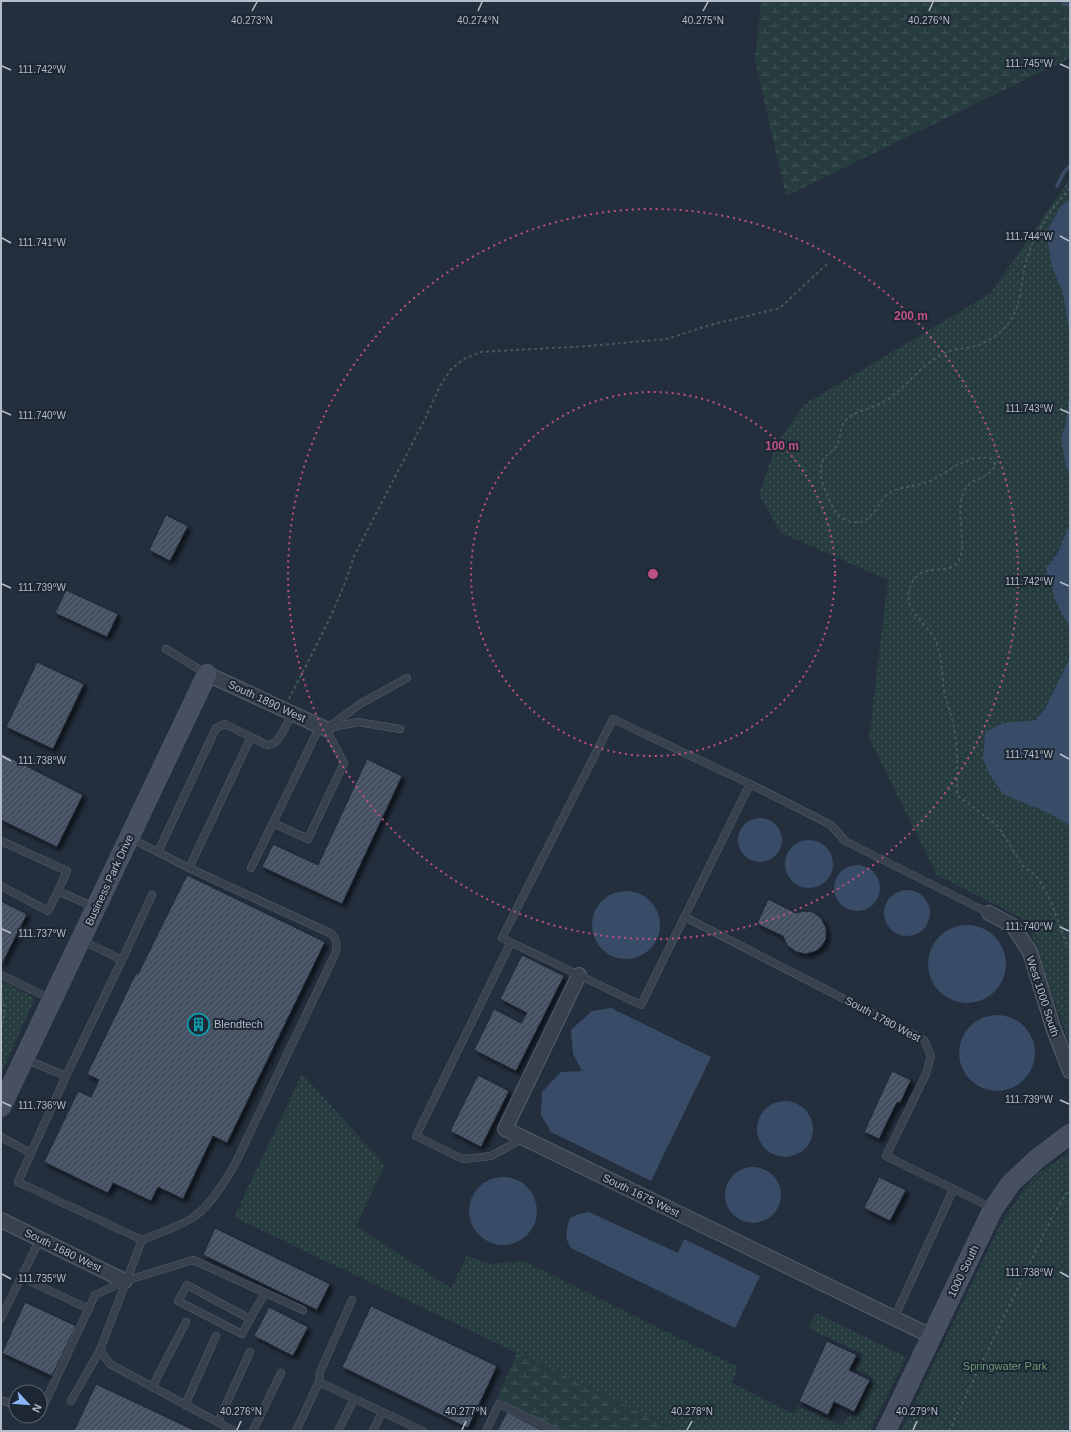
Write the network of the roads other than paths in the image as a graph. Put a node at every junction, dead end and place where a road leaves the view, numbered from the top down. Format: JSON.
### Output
{"nodes":[{"id":1,"x":166,"y":649,"type":"dead end"},
{"id":2,"x":208,"y":674,"type":"junction"},
{"id":3,"x":406,"y":678,"type":"dead end"},
{"id":4,"x":288,"y":711,"type":"junction"},
{"id":5,"x":323,"y":728,"type":"junction"},
{"id":6,"x":400,"y":729,"type":"dead end"},
{"id":7,"x":251,"y":737,"type":"junction"},
{"id":8,"x":750,"y":784,"type":"junction"},
{"id":9,"x":273,"y":823,"type":"junction"},
{"id":10,"x":129,"y":838,"type":"junction"},
{"id":11,"x":1,"y":841,"type":"edge"},
{"id":12,"x":158,"y":852,"type":"junction"},
{"id":13,"x":189,"y":868,"type":"junction"},
{"id":14,"x":251,"y":868,"type":"dead end"},
{"id":15,"x":1,"y":886,"type":"edge"},
{"id":16,"x":58,"y":891,"type":"junction"},
{"id":17,"x":152,"y":896,"type":"dead end"},
{"id":18,"x":96,"y":908,"type":"junction"},
{"id":19,"x":989,"y":913,"type":"joint"},
{"id":20,"x":685,"y":917,"type":"junction"},
{"id":21,"x":81,"y":940,"type":"junction"},
{"id":22,"x":511,"y":942,"type":"junction"},
{"id":23,"x":122,"y":960,"type":"junction"},
{"id":24,"x":1,"y":975,"type":"edge"},
{"id":25,"x":579,"y":975,"type":"junction"},
{"id":26,"x":52,"y":1000,"type":"junction"},
{"id":27,"x":1065,"y":1046,"type":"edge"},
{"id":28,"x":24,"y":1059,"type":"junction"},
{"id":29,"x":1070,"y":1071,"type":"edge"},
{"id":30,"x":66,"y":1076,"type":"junction"},
{"id":31,"x":1,"y":1107,"type":"edge"},
{"id":32,"x":1070,"y":1134,"type":"edge"},
{"id":33,"x":1,"y":1136,"type":"edge"},
{"id":34,"x":524,"y":1138,"type":"junction"},
{"id":35,"x":31,"y":1153,"type":"junction"},
{"id":36,"x":953,"y":1190,"type":"junction"},
{"id":37,"x":993,"y":1209,"type":"junction"},
{"id":38,"x":1,"y":1220,"type":"edge"},
{"id":39,"x":40,"y":1239,"type":"junction"},
{"id":40,"x":142,"y":1240,"type":"junction"},
{"id":41,"x":21,"y":1277,"type":"junction"},
{"id":42,"x":125,"y":1281,"type":"junction"},
{"id":43,"x":265,"y":1292,"type":"junction"},
{"id":44,"x":352,"y":1300,"type":"dead end"},
{"id":45,"x":89,"y":1309,"type":"junction"},
{"id":46,"x":303,"y":1310,"type":"dead end"},
{"id":47,"x":1,"y":1318,"type":"edge"},
{"id":48,"x":894,"y":1318,"type":"junction"},
{"id":49,"x":250,"y":1319,"type":"junction"},
{"id":50,"x":186,"y":1322,"type":"dead end"},
{"id":51,"x":216,"y":1336,"type":"dead end"},
{"id":52,"x":931,"y":1336,"type":"junction"},
{"id":53,"x":100,"y":1350,"type":"junction"},
{"id":54,"x":250,"y":1352,"type":"dead end"},
{"id":55,"x":280,"y":1373,"type":"dead end"},
{"id":56,"x":318,"y":1382,"type":"junction"},
{"id":57,"x":152,"y":1387,"type":"junction"},
{"id":58,"x":48,"y":1396,"type":"edge"},
{"id":59,"x":354,"y":1399,"type":"junction"},
{"id":60,"x":71,"y":1401,"type":"dead end"},
{"id":61,"x":185,"y":1405,"type":"junction"},
{"id":62,"x":382,"y":1412,"type":"junction"},
{"id":63,"x":218,"y":1422,"type":"junction"},
{"id":64,"x":413,"y":1429,"type":"edge"},
{"id":65,"x":234,"y":1431,"type":"edge"},
{"id":66,"x":253,"y":1431,"type":"edge"},
{"id":67,"x":296,"y":1431,"type":"edge"},
{"id":68,"x":338,"y":1431,"type":"edge"},
{"id":69,"x":373,"y":1431,"type":"edge"},
{"id":70,"x":423,"y":1431,"type":"edge"},
{"id":71,"x":486,"y":1431,"type":"edge"},
{"id":72,"x":556,"y":1431,"type":"edge"},
{"id":73,"x":886,"y":1431,"type":"edge"}],
"edges":[{"from":1,"to":2,"type":"lane"},
{"from":2,"to":4,"type":"street","name":"South 1890 West"},
{"from":2,"to":10,"type":"street","name":"Business Park Drive"},
{"from":3,"to":5,"type":"lane"},
{"from":4,"to":5,"type":"street","name":"South 1890 West"},
{"from":4,"to":7,"type":"lane"},
{"from":5,"to":6,"type":"lane"},
{"from":5,"to":9,"type":"lane"},
{"from":5,"to":9,"type":"lane"},
{"from":7,"to":12,"type":"lane"},
{"from":7,"to":13,"type":"lane"},
{"from":8,"to":19,"type":"lane"},
{"from":8,"to":20,"type":"lane"},
{"from":8,"to":22,"type":"lane"},
{"from":9,"to":14,"type":"lane"},
{"from":10,"to":12,"type":"lane"},
{"from":10,"to":18,"type":"street","name":"Business Park Drive"},
{"from":11,"to":16,"type":"lane"},
{"from":12,"to":13,"type":"lane"},
{"from":13,"to":40,"type":"lane"},
{"from":15,"to":16,"type":"lane"},
{"from":16,"to":18,"type":"lane"},
{"from":17,"to":23,"type":"lane"},
{"from":18,"to":21,"type":"street","name":"Business Park Drive"},
{"from":19,"to":27,"type":"street","name":"West 1000 South"},
{"from":20,"to":25,"type":"lane"},
{"from":20,"to":36,"type":"lane","name":"South 1780 West"},
{"from":21,"to":23,"type":"lane"},
{"from":21,"to":26,"type":"street","name":"Business Park Drive"},
{"from":22,"to":25,"type":"lane"},
{"from":22,"to":34,"type":"lane"},
{"from":23,"to":30,"type":"lane"},
{"from":24,"to":26,"type":"lane"},
{"from":25,"to":34,"type":"street","name":"South 1675 West"},
{"from":26,"to":28,"type":"street","name":"Business Park Drive"},
{"from":27,"to":29,"type":"street","name":"West 1000 South"},
{"from":28,"to":30,"type":"lane"},
{"from":28,"to":31,"type":"street","name":"Business Park Drive"},
{"from":30,"to":35,"type":"lane"},
{"from":32,"to":37,"type":"street","name":"1000 South"},
{"from":33,"to":35,"type":"lane"},
{"from":34,"to":48,"type":"street","name":"South 1675 West"},
{"from":35,"to":40,"type":"lane"},
{"from":36,"to":37,"type":"lane","name":"South 1780 West"},
{"from":36,"to":48,"type":"lane"},
{"from":37,"to":52,"type":"street","name":"1000 South"},
{"from":38,"to":39,"type":"street","name":"South 1680 West"},
{"from":39,"to":41,"type":"lane"},
{"from":39,"to":42,"type":"street","name":"South 1680 West"},
{"from":40,"to":42,"type":"lane"},
{"from":41,"to":45,"type":"lane"},
{"from":41,"to":47,"type":"lane"},
{"from":42,"to":43,"type":"lane"},
{"from":42,"to":45,"type":"lane"},
{"from":42,"to":53,"type":"lane"},
{"from":43,"to":46,"type":"lane"},
{"from":43,"to":49,"type":"lane"},
{"from":44,"to":56,"type":"lane"},
{"from":45,"to":58,"type":"lane"},
{"from":48,"to":52,"type":"street","name":"South 1675 West"},
{"from":49,"to":49,"type":"lane"},
{"from":50,"to":57,"type":"lane"},
{"from":51,"to":61,"type":"lane"},
{"from":52,"to":73,"type":"street","name":"1000 South"},
{"from":53,"to":57,"type":"lane"},
{"from":53,"to":60,"type":"lane"},
{"from":54,"to":63,"type":"lane"},
{"from":55,"to":66,"type":"lane"},
{"from":56,"to":59,"type":"lane"},
{"from":56,"to":67,"type":"lane"},
{"from":57,"to":61,"type":"lane"},
{"from":59,"to":62,"type":"lane"},
{"from":59,"to":68,"type":"lane"},
{"from":61,"to":63,"type":"lane"},
{"from":62,"to":64,"type":"lane"},
{"from":62,"to":69,"type":"lane"},
{"from":63,"to":65,"type":"lane"},
{"from":64,"to":70,"type":"lane"},
{"from":71,"to":72,"type":"lane"}]}
